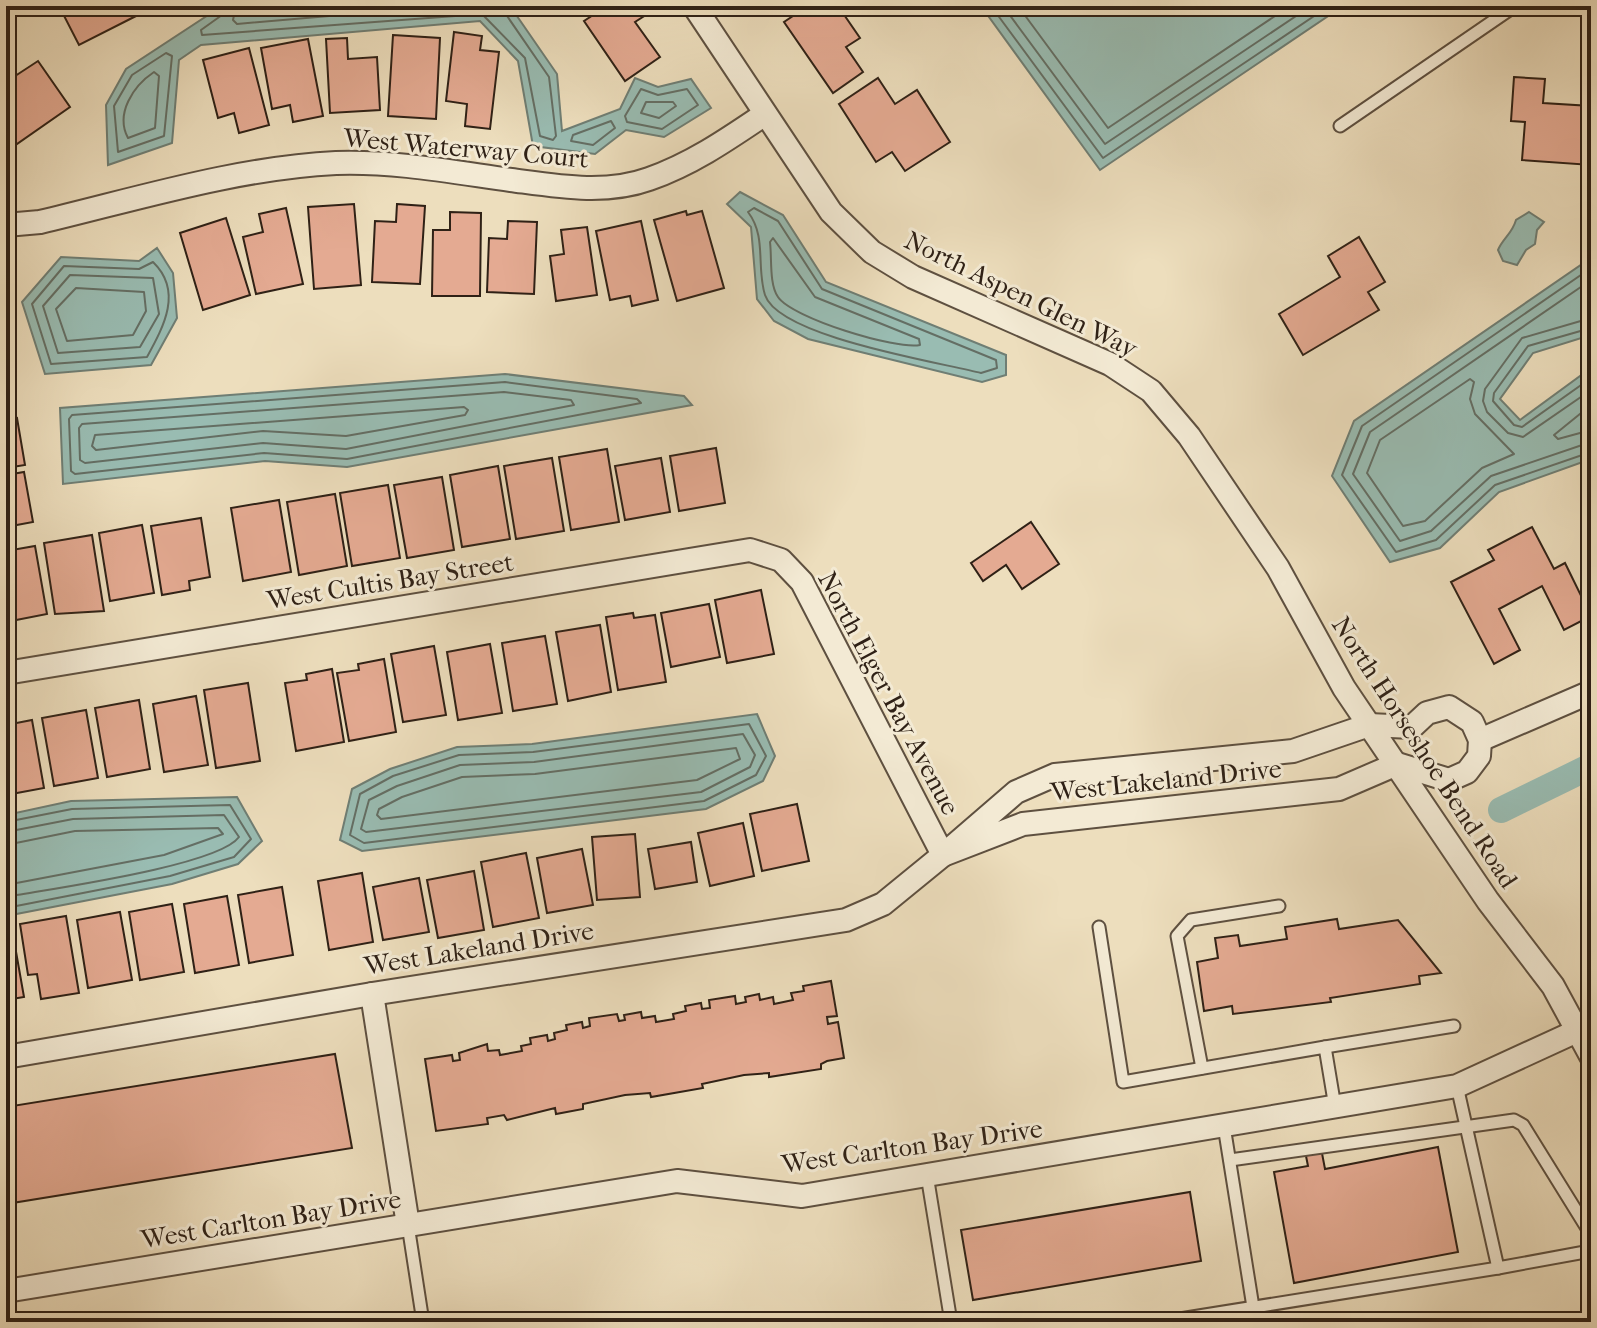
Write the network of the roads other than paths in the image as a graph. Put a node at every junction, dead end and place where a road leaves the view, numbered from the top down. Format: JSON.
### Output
{"nodes":[{"id":1,"x":694,"y":6,"type":"edge"},
{"id":2,"x":1515,"y":6,"type":"edge"},
{"id":3,"x":765,"y":114,"type":"junction"},
{"id":4,"x":1340,"y":126,"type":"dead end"},
{"id":5,"x":6,"y":225,"type":"edge"},
{"id":6,"x":1189,"y":436,"type":"joint"},
{"id":7,"x":781,"y":560,"type":"joint"},
{"id":8,"x":6,"y":673,"type":"edge"},
{"id":9,"x":1591,"y":692,"type":"edge"},
{"id":10,"x":1369,"y":725,"type":"junction"},
{"id":11,"x":1480,"y":740,"type":"junction"},
{"id":12,"x":1397,"y":764,"type":"junction"},
{"id":13,"x":943,"y":855,"type":"junction"},
{"id":14,"x":1279,"y":906,"type":"dead end"},
{"id":15,"x":1099,"y":927,"type":"dead end"},
{"id":16,"x":372,"y":994,"type":"junction"},
{"id":17,"x":1454,"y":1026,"type":"dead end"},
{"id":18,"x":1584,"y":1026,"type":"edge"},
{"id":19,"x":1325,"y":1047,"type":"junction"},
{"id":20,"x":1591,"y":1056,"type":"edge"},
{"id":21,"x":6,"y":1057,"type":"edge"},
{"id":22,"x":1202,"y":1068,"type":"junction"},
{"id":23,"x":1457,"y":1086,"type":"junction"},
{"id":24,"x":1335,"y":1107,"type":"junction"},
{"id":25,"x":1224,"y":1126,"type":"junction"},
{"id":26,"x":1467,"y":1127,"type":"junction"},
{"id":27,"x":1230,"y":1160,"type":"junction"},
{"id":28,"x":927,"y":1175,"type":"junction"},
{"id":29,"x":408,"y":1225,"type":"junction"},
{"id":30,"x":1591,"y":1243,"type":"edge"},
{"id":31,"x":1498,"y":1268,"type":"junction"},
{"id":32,"x":6,"y":1291,"type":"edge"},
{"id":33,"x":1253,"y":1307,"type":"junction"},
{"id":34,"x":423,"y":1322,"type":"edge"},
{"id":35,"x":951,"y":1322,"type":"edge"},
{"id":36,"x":1161,"y":1322,"type":"edge"}],
"edges":[{"from":1,"to":3,"type":"street","name":"North Aspen Glen Way"},
{"from":2,"to":4,"type":"lane"},
{"from":3,"to":5,"type":"street","name":"West Waterway Court"},
{"from":3,"to":6,"type":"street","name":"North Aspen Glen Way"},
{"from":6,"to":10,"type":"street","name":"North Horseshoe Bend Road"},
{"from":7,"to":8,"type":"street","name":"West Cultis Bay Street"},
{"from":7,"to":13,"type":"street","name":"North Elger Bay Avenue"},
{"from":9,"to":11,"type":"street"},
{"from":10,"to":11,"type":"street"},
{"from":10,"to":12,"type":"street","name":"North Horseshoe Bend Road"},
{"from":10,"to":13,"type":"street","name":"West Lakeland Drive"},
{"from":11,"to":12,"type":"street"},
{"from":12,"to":13,"type":"street","name":"West Lakeland Drive"},
{"from":12,"to":18,"type":"street","name":"North Horseshoe Bend Road"},
{"from":13,"to":16,"type":"street","name":"West Lakeland Drive"},
{"from":14,"to":22,"type":"lane"},
{"from":15,"to":22,"type":"lane"},
{"from":16,"to":21,"type":"street","name":"West Lakeland Drive"},
{"from":16,"to":29,"type":"street"},
{"from":17,"to":19,"type":"lane"},
{"from":18,"to":20,"type":"street","name":"North Horseshoe Bend Road"},
{"from":18,"to":23,"type":"street","name":"West Carlton Bay Drive"},
{"from":19,"to":22,"type":"lane"},
{"from":19,"to":24,"type":"lane"},
{"from":23,"to":24,"type":"street","name":"West Carlton Bay Drive"},
{"from":23,"to":26,"type":"lane"},
{"from":24,"to":25,"type":"street","name":"West Carlton Bay Drive"},
{"from":25,"to":27,"type":"lane"},
{"from":25,"to":28,"type":"street","name":"West Carlton Bay Drive"},
{"from":26,"to":27,"type":"lane"},
{"from":26,"to":30,"type":"lane"},
{"from":26,"to":31,"type":"lane"},
{"from":27,"to":33,"type":"lane"},
{"from":28,"to":29,"type":"street","name":"West Carlton Bay Drive"},
{"from":28,"to":35,"type":"lane"},
{"from":29,"to":32,"type":"street","name":"West Carlton Bay Drive"},
{"from":29,"to":34,"type":"lane"},
{"from":30,"to":31,"type":"lane"},
{"from":31,"to":33,"type":"lane"},
{"from":33,"to":36,"type":"lane"}]}
